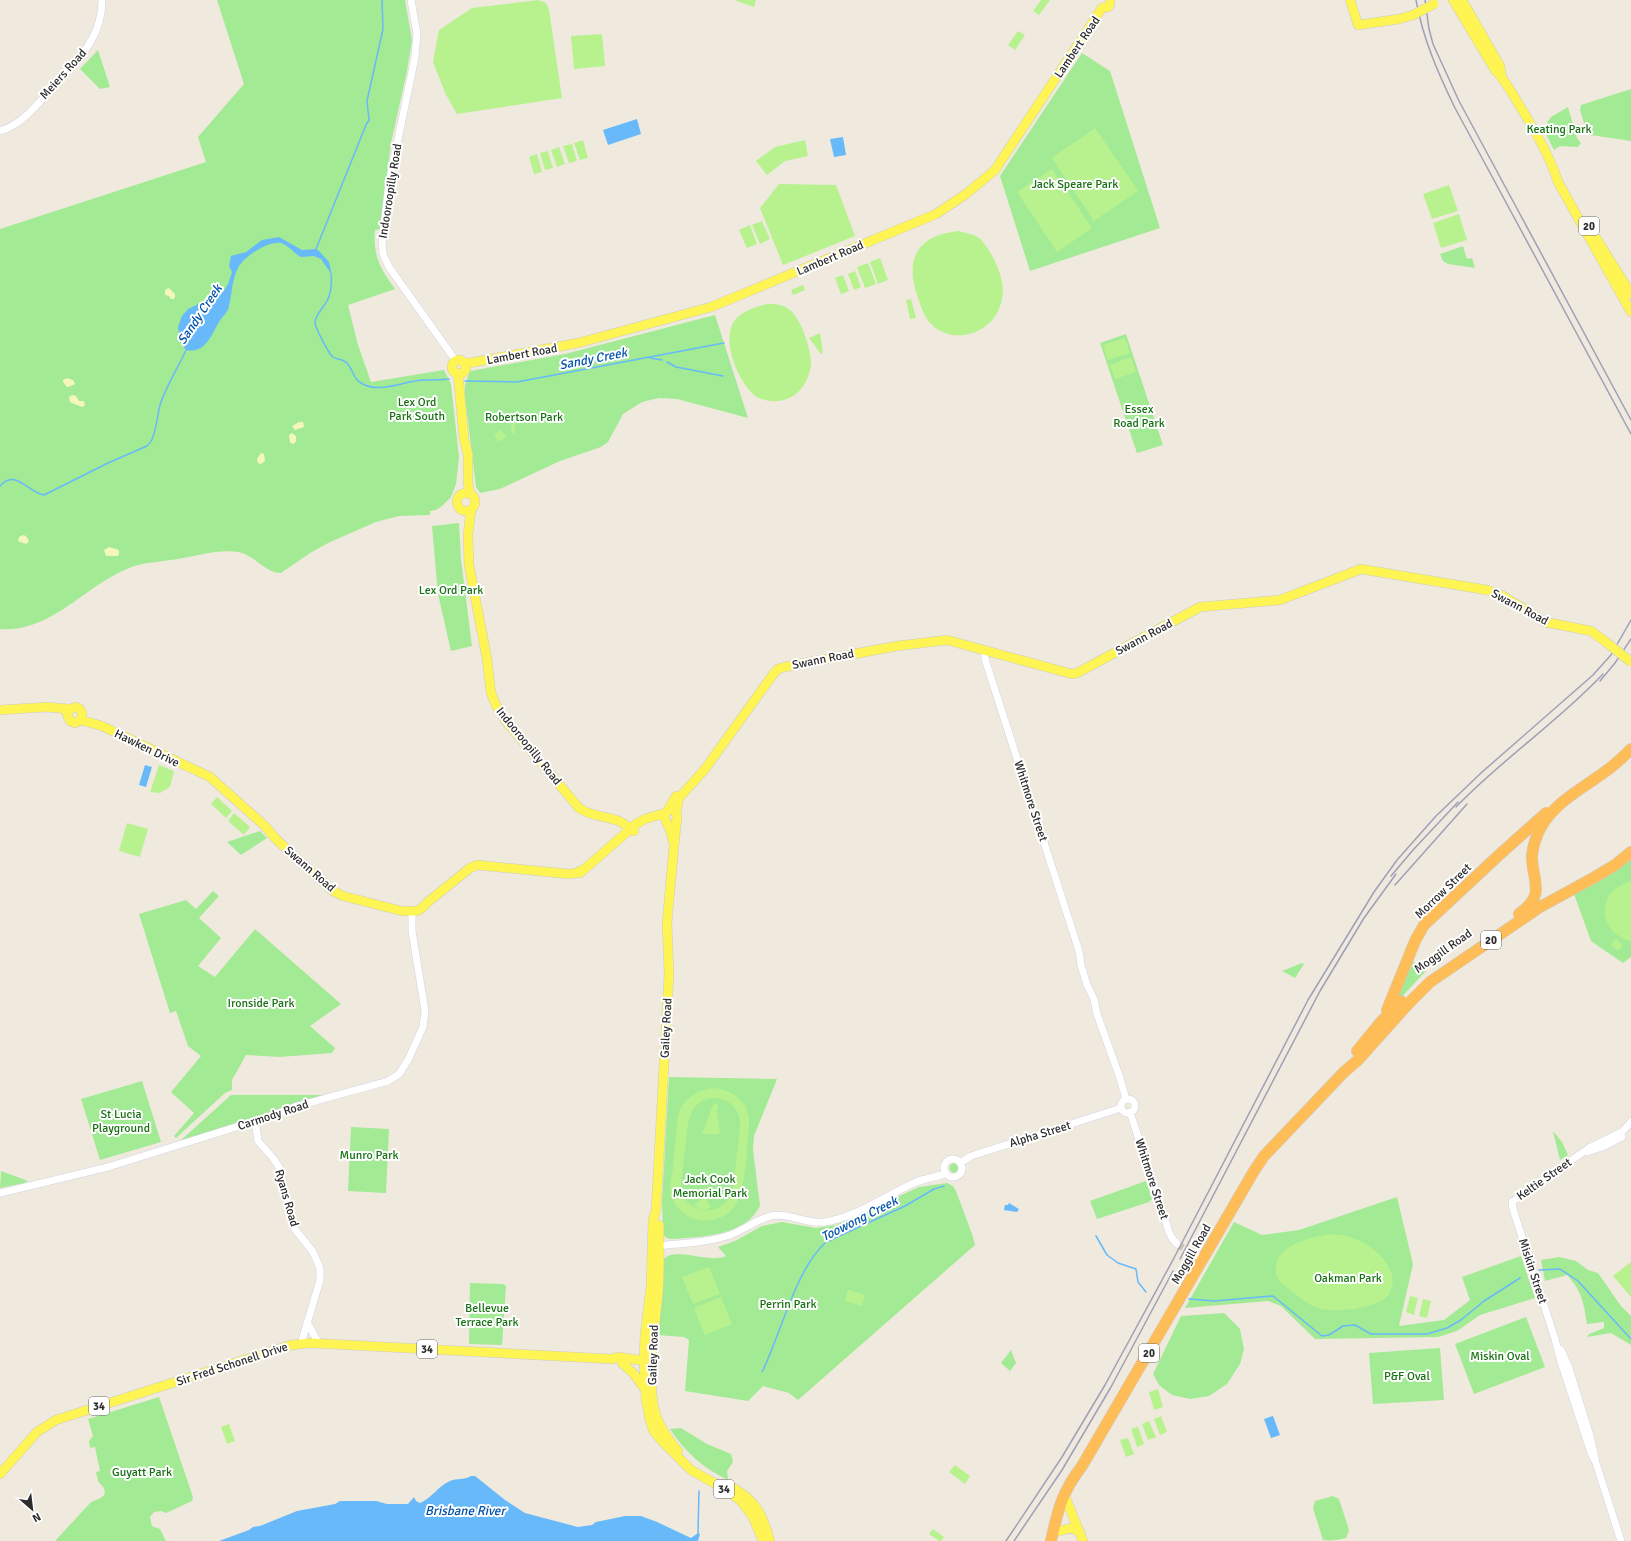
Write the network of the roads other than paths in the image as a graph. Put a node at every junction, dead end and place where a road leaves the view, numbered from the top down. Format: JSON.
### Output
{"nodes":[{"id":1,"x":102,"y":0,"type":"edge"},
{"id":2,"x":411,"y":0,"type":"edge"},
{"id":3,"x":1110,"y":0,"type":"edge"},
{"id":4,"x":1350,"y":0,"type":"edge"},
{"id":5,"x":1453,"y":0,"type":"edge"},
{"id":6,"x":1462,"y":0,"type":"edge"},
{"id":7,"x":1466,"y":0,"type":"edge"},
{"id":8,"x":1436,"y":1,"type":"edge"},
{"id":9,"x":1100,"y":4,"type":"edge"},
{"id":10,"x":1470,"y":13,"type":"junction"},
{"id":11,"x":1502,"y":77,"type":"junction"},
{"id":12,"x":0,"y":131,"type":"edge"},
{"id":13,"x":1554,"y":169,"type":"junction"},
{"id":14,"x":1592,"y":242,"type":"junction"},
{"id":15,"x":1631,"y":294,"type":"edge"},
{"id":16,"x":1631,"y":303,"type":"edge"},
{"id":17,"x":1631,"y":312,"type":"edge"},
{"id":18,"x":460,"y":362,"type":"junction"},
{"id":19,"x":466,"y":494,"type":"junction"},
{"id":20,"x":467,"y":510,"type":"junction"},
{"id":21,"x":985,"y":650,"type":"junction"},
{"id":22,"x":1631,"y":662,"type":"edge"},
{"id":23,"x":0,"y":710,"type":"edge"},
{"id":24,"x":69,"y":713,"type":"junction"},
{"id":25,"x":0,"y":715,"type":"edge"},
{"id":26,"x":81,"y":717,"type":"junction"},
{"id":27,"x":1631,"y":749,"type":"edge"},
{"id":28,"x":193,"y":769,"type":"joint"},
{"id":29,"x":694,"y":781,"type":"junction"},
{"id":30,"x":1560,"y":804,"type":"junction"},
{"id":31,"x":676,"y":816,"type":"junction"},
{"id":32,"x":665,"y":818,"type":"junction"},
{"id":33,"x":631,"y":830,"type":"junction"},
{"id":34,"x":674,"y":846,"type":"junction"},
{"id":35,"x":1631,"y":852,"type":"edge"},
{"id":36,"x":1536,"y":881,"type":"junction"},
{"id":37,"x":1567,"y":891,"type":"junction"},
{"id":38,"x":410,"y":910,"type":"junction"},
{"id":39,"x":1380,"y":1023,"type":"junction"},
{"id":40,"x":1344,"y":1072,"type":"junction"},
{"id":41,"x":1126,"y":1099,"type":"junction"},
{"id":42,"x":1121,"y":1108,"type":"junction"},
{"id":43,"x":1130,"y":1112,"type":"junction"},
{"id":44,"x":255,"y":1121,"type":"junction"},
{"id":45,"x":1631,"y":1122,"type":"edge"},
{"id":46,"x":1631,"y":1129,"type":"edge"},
{"id":47,"x":1579,"y":1154,"type":"junction"},
{"id":48,"x":960,"y":1163,"type":"junction"},
{"id":49,"x":946,"y":1173,"type":"junction"},
{"id":50,"x":0,"y":1193,"type":"edge"},
{"id":51,"x":1512,"y":1202,"type":"joint"},
{"id":52,"x":1178,"y":1244,"type":"tunnel mouth"},
{"id":53,"x":656,"y":1246,"type":"junction"},
{"id":54,"x":1190,"y":1252,"type":"tunnel mouth"},
{"id":55,"x":1203,"y":1259,"type":"junction"},
{"id":56,"x":307,"y":1322,"type":"junction"},
{"id":57,"x":301,"y":1344,"type":"junction"},
{"id":58,"x":318,"y":1344,"type":"junction"},
{"id":59,"x":645,"y":1348,"type":"junction"},
{"id":60,"x":624,"y":1360,"type":"junction"},
{"id":61,"x":648,"y":1364,"type":"junction"},
{"id":62,"x":645,"y":1389,"type":"junction"},
{"id":63,"x":686,"y":1463,"type":"junction"},
{"id":64,"x":0,"y":1474,"type":"edge"},
{"id":65,"x":1066,"y":1498,"type":"junction"},
{"id":66,"x":1080,"y":1532,"type":"junction"},
{"id":67,"x":1059,"y":1536,"type":"edge"},
{"id":68,"x":763,"y":1541,"type":"edge"},
{"id":69,"x":770,"y":1541,"type":"edge"},
{"id":70,"x":1051,"y":1541,"type":"edge"},
{"id":71,"x":1083,"y":1541,"type":"edge"},
{"id":72,"x":1622,"y":1541,"type":"edge"}],
"edges":[{"from":1,"to":12,"type":"street","name":"Meiers Road"},
{"from":2,"to":18,"type":"street","name":"Indooroopilly Road"},
{"from":3,"to":9,"type":"main road","name":"Lambert Road"},
{"from":4,"to":8,"type":"main road","bridge":true},
{"from":5,"to":11,"type":"main road","number":"20"},
{"from":6,"to":10,"type":"main road","number":"20"},
{"from":7,"to":10,"type":"street"},
{"from":9,"to":18,"type":"main road","name":"Lambert Road"},
{"from":10,"to":11,"type":"main road","number":"20"},
{"from":11,"to":13,"type":"main road","number":"20"},
{"from":13,"to":14,"type":"main road","number":"20"},
{"from":13,"to":15,"type":"main road","number":"20"},
{"from":14,"to":16,"type":"main road"},
{"from":14,"to":17,"type":"main road","number":"20"},
{"from":18,"to":19,"type":"main road"},
{"from":19,"to":20,"type":"main road"},
{"from":19,"to":20,"type":"main road"},
{"from":20,"to":33,"type":"main road","name":"Indooroopilly Road"},
{"from":21,"to":22,"type":"main road","name":"Swann Road","bridge":true},
{"from":21,"to":29,"type":"main road","name":"Swann Road"},
{"from":21,"to":41,"type":"street","name":"Whitmore Street"},
{"from":23,"to":24,"type":"main road"},
{"from":24,"to":25,"type":"main road"},
{"from":24,"to":26,"type":"main road"},
{"from":24,"to":26,"type":"main road"},
{"from":26,"to":28,"type":"main road","name":"Hawken Drive"},
{"from":27,"to":30,"type":"highway","name":"Moggill Road","number":"20"},
{"from":28,"to":38,"type":"main road","name":"Swann Road"},
{"from":29,"to":31,"type":"main road","name":"Swann Road"},
{"from":29,"to":32,"type":"main road","name":"Swann Road"},
{"from":30,"to":36,"type":"highway","name":"Moggill Road","number":"20"},
{"from":30,"to":39,"type":"highway","name":"Morrow Street","number":"20"},
{"from":31,"to":32,"type":"main road"},
{"from":31,"to":34,"type":"main road","name":"Gailey Road"},
{"from":32,"to":33,"type":"main road"},
{"from":32,"to":34,"type":"main road","name":"Gailey Road"},
{"from":33,"to":38,"type":"main road"},
{"from":34,"to":53,"type":"main road","name":"Gailey Road"},
{"from":35,"to":37,"type":"highway","number":"20"},
{"from":36,"to":37,"type":"highway"},
{"from":36,"to":39,"type":"highway","name":"Moggill Road","number":"20"},
{"from":37,"to":40,"type":"highway","name":"Moggill Road","number":"20"},
{"from":38,"to":44,"type":"street","name":"Carmody Road"},
{"from":39,"to":40,"type":"highway","name":"Moggill Road","number":"20"},
{"from":40,"to":55,"type":"highway","name":"Moggill Road","number":"20"},
{"from":41,"to":42,"type":"street"},
{"from":41,"to":43,"type":"street"},
{"from":42,"to":43,"type":"street"},
{"from":42,"to":48,"type":"street","name":"Alpha Street"},
{"from":43,"to":52,"type":"street","name":"Whitmore Street"},
{"from":44,"to":50,"type":"street","name":"Carmody Road"},
{"from":44,"to":56,"type":"street","name":"Ryans Road"},
{"from":45,"to":47,"type":"street"},
{"from":46,"to":47,"type":"street"},
{"from":47,"to":51,"type":"street","name":"Keltie Street"},
{"from":48,"to":49,"type":"street"},
{"from":48,"to":49,"type":"street"},
{"from":49,"to":53,"type":"street"},
{"from":51,"to":72,"type":"street","name":"Miskin Street"},
{"from":53,"to":59,"type":"main road","name":"Gailey Road"},
{"from":53,"to":61,"type":"main road","name":"Gailey Road"},
{"from":54,"to":55,"type":"street"},
{"from":55,"to":65,"type":"highway","name":"Moggill Road","number":"20"},
{"from":56,"to":57,"type":"street","name":"Ryans Road"},
{"from":56,"to":58,"type":"street"},
{"from":57,"to":58,"type":"main road","name":"Sir Fred Schonell Drive","number":"34"},
{"from":57,"to":64,"type":"main road","name":"Sir Fred Schonell Drive","number":"34"},
{"from":58,"to":60,"type":"main road","name":"Sir Fred Schonell Drive","number":"34"},
{"from":59,"to":60,"type":"main road"},
{"from":59,"to":61,"type":"main road","name":"Gailey Road"},
{"from":60,"to":61,"type":"main road","name":"Sir Fred Schonell Drive","number":"34"},
{"from":60,"to":62,"type":"main road"},
{"from":61,"to":62,"type":"main road","name":"Gailey Road"},
{"from":61,"to":63,"type":"main road","name":"Gailey Road","number":"34"},
{"from":62,"to":63,"type":"main road","name":"Gailey Road","number":"34"},
{"from":63,"to":68,"type":"main road","number":"34"},
{"from":63,"to":69,"type":"main road","number":"34"},
{"from":65,"to":66,"type":"main road"},
{"from":65,"to":67,"type":"highway"},
{"from":65,"to":70,"type":"highway"},
{"from":66,"to":67,"type":"main road"},
{"from":66,"to":71,"type":"main road"}]}
